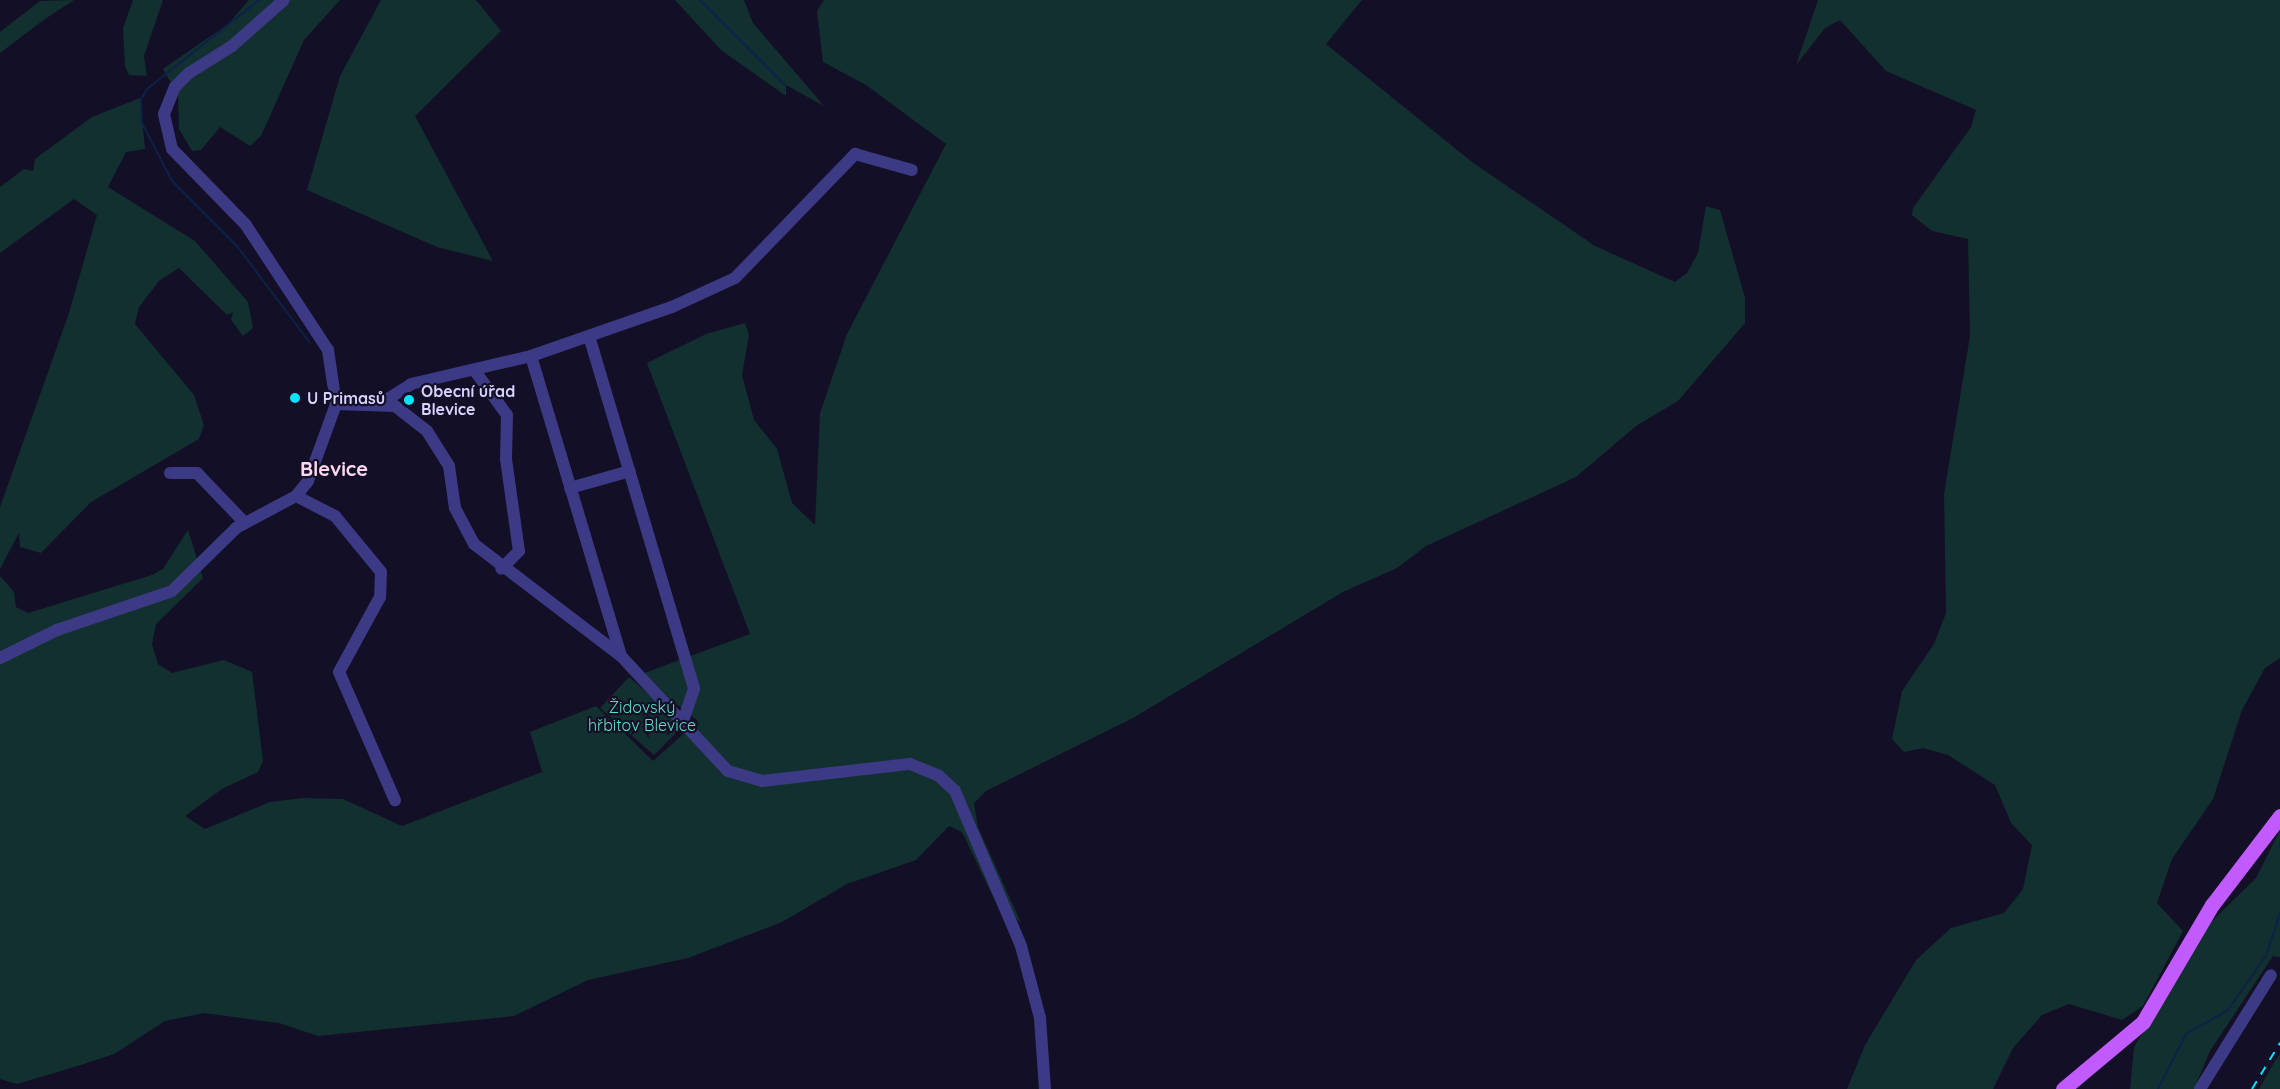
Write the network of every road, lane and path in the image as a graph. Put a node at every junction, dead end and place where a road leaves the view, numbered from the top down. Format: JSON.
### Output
{"nodes":[{"id":1,"x":284,"y":0,"type":"edge"},
{"id":2,"x":912,"y":170,"type":"dead end"},
{"id":3,"x":589,"y":336,"type":"junction"},
{"id":4,"x":531,"y":356,"type":"junction"},
{"id":5,"x":475,"y":370,"type":"junction"},
{"id":6,"x":336,"y":404,"type":"junction"},
{"id":7,"x":378,"y":405,"type":"junction"},
{"id":8,"x":630,"y":471,"type":"junction"},
{"id":9,"x":170,"y":473,"type":"dead end"},
{"id":10,"x":570,"y":488,"type":"junction"},
{"id":11,"x":296,"y":496,"type":"junction"},
{"id":12,"x":245,"y":523,"type":"junction"},
{"id":13,"x":501,"y":569,"type":"junction"},
{"id":14,"x":621,"y":656,"type":"junction"},
{"id":15,"x":0,"y":658,"type":"edge"},
{"id":16,"x":683,"y":721,"type":"junction"},
{"id":17,"x":395,"y":800,"type":"dead end"},
{"id":18,"x":2280,"y":816,"type":"edge"},
{"id":19,"x":2271,"y":975,"type":"dead end"},
{"id":20,"x":1044,"y":1089,"type":"edge"},
{"id":21,"x":2063,"y":1089,"type":"edge"},
{"id":22,"x":2200,"y":1089,"type":"edge"}],
"edges":[{"from":1,"to":6,"type":"street"},
{"from":2,"to":3,"type":"street"},
{"from":3,"to":4,"type":"street"},
{"from":3,"to":8,"type":"street"},
{"from":4,"to":5,"type":"street"},
{"from":4,"to":10,"type":"street"},
{"from":5,"to":7,"type":"street"},
{"from":5,"to":13,"type":"street"},
{"from":6,"to":7,"type":"street"},
{"from":6,"to":11,"type":"street"},
{"from":7,"to":13,"type":"street"},
{"from":8,"to":10,"type":"street"},
{"from":8,"to":16,"type":"street"},
{"from":9,"to":12,"type":"street"},
{"from":10,"to":14,"type":"street"},
{"from":11,"to":12,"type":"street"},
{"from":11,"to":17,"type":"street"},
{"from":12,"to":15,"type":"street"},
{"from":13,"to":14,"type":"street"},
{"from":14,"to":16,"type":"street"},
{"from":16,"to":20,"type":"street"},
{"from":18,"to":21,"type":"main road"},
{"from":19,"to":22,"type":"street"}]}
